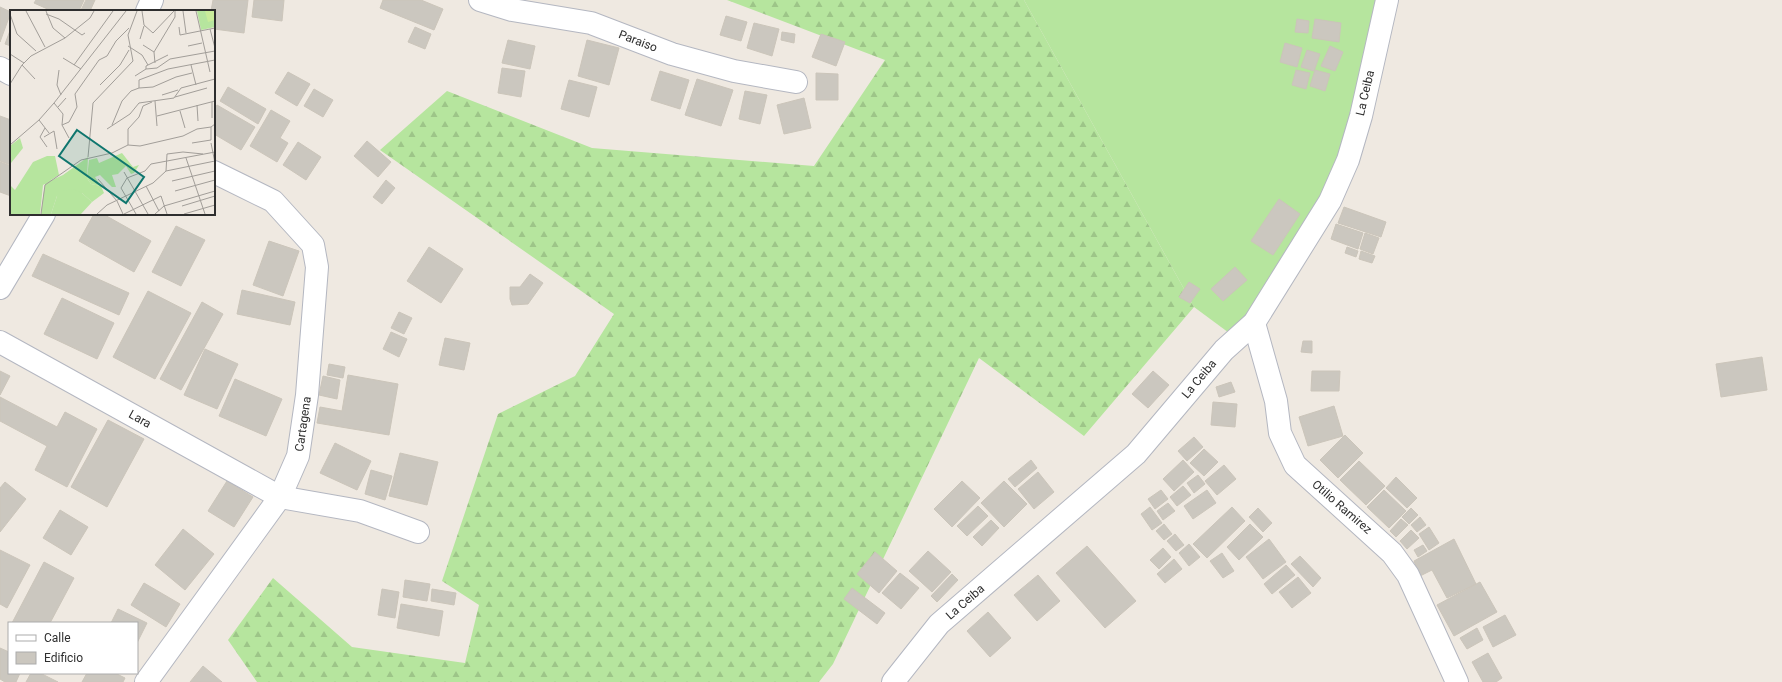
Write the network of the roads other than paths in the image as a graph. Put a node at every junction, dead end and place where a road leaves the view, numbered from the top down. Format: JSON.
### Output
{"nodes":[{"id":1,"x":152,"y":0,"type":"edge"},
{"id":2,"x":480,"y":0,"type":"edge"},
{"id":3,"x":1387,"y":0,"type":"edge"},
{"id":4,"x":147,"y":10,"type":"edge"},
{"id":5,"x":0,"y":68,"type":"edge"},
{"id":6,"x":10,"y":73,"type":"edge"},
{"id":7,"x":796,"y":82,"type":"dead end"},
{"id":8,"x":215,"y":172,"type":"edge"},
{"id":9,"x":43,"y":215,"type":"edge"},
{"id":10,"x":0,"y":288,"type":"edge"},
{"id":11,"x":1254,"y":323,"type":"junction"},
{"id":12,"x":0,"y":342,"type":"edge"},
{"id":13,"x":280,"y":496,"type":"junction"},
{"id":14,"x":418,"y":532,"type":"dead end"},
{"id":15,"x":146,"y":682,"type":"edge"},
{"id":16,"x":893,"y":682,"type":"edge"},
{"id":17,"x":1457,"y":682,"type":"edge"}],
"edges":[{"from":1,"to":4,"type":"street"},
{"from":2,"to":7,"type":"street","name":"Paraiso"},
{"from":3,"to":11,"type":"street","name":"La Ceiba"},
{"from":5,"to":6,"type":"street"},
{"from":8,"to":13,"type":"street","name":"Cartagena"},
{"from":9,"to":10,"type":"street"},
{"from":11,"to":16,"type":"street","name":"La Ceiba"},
{"from":11,"to":17,"type":"street","name":"Otilio Ramirez"},
{"from":12,"to":13,"type":"street","name":"Lara"},
{"from":13,"to":14,"type":"street","name":"Lara"},
{"from":13,"to":15,"type":"street","name":"Cartagena"}]}
